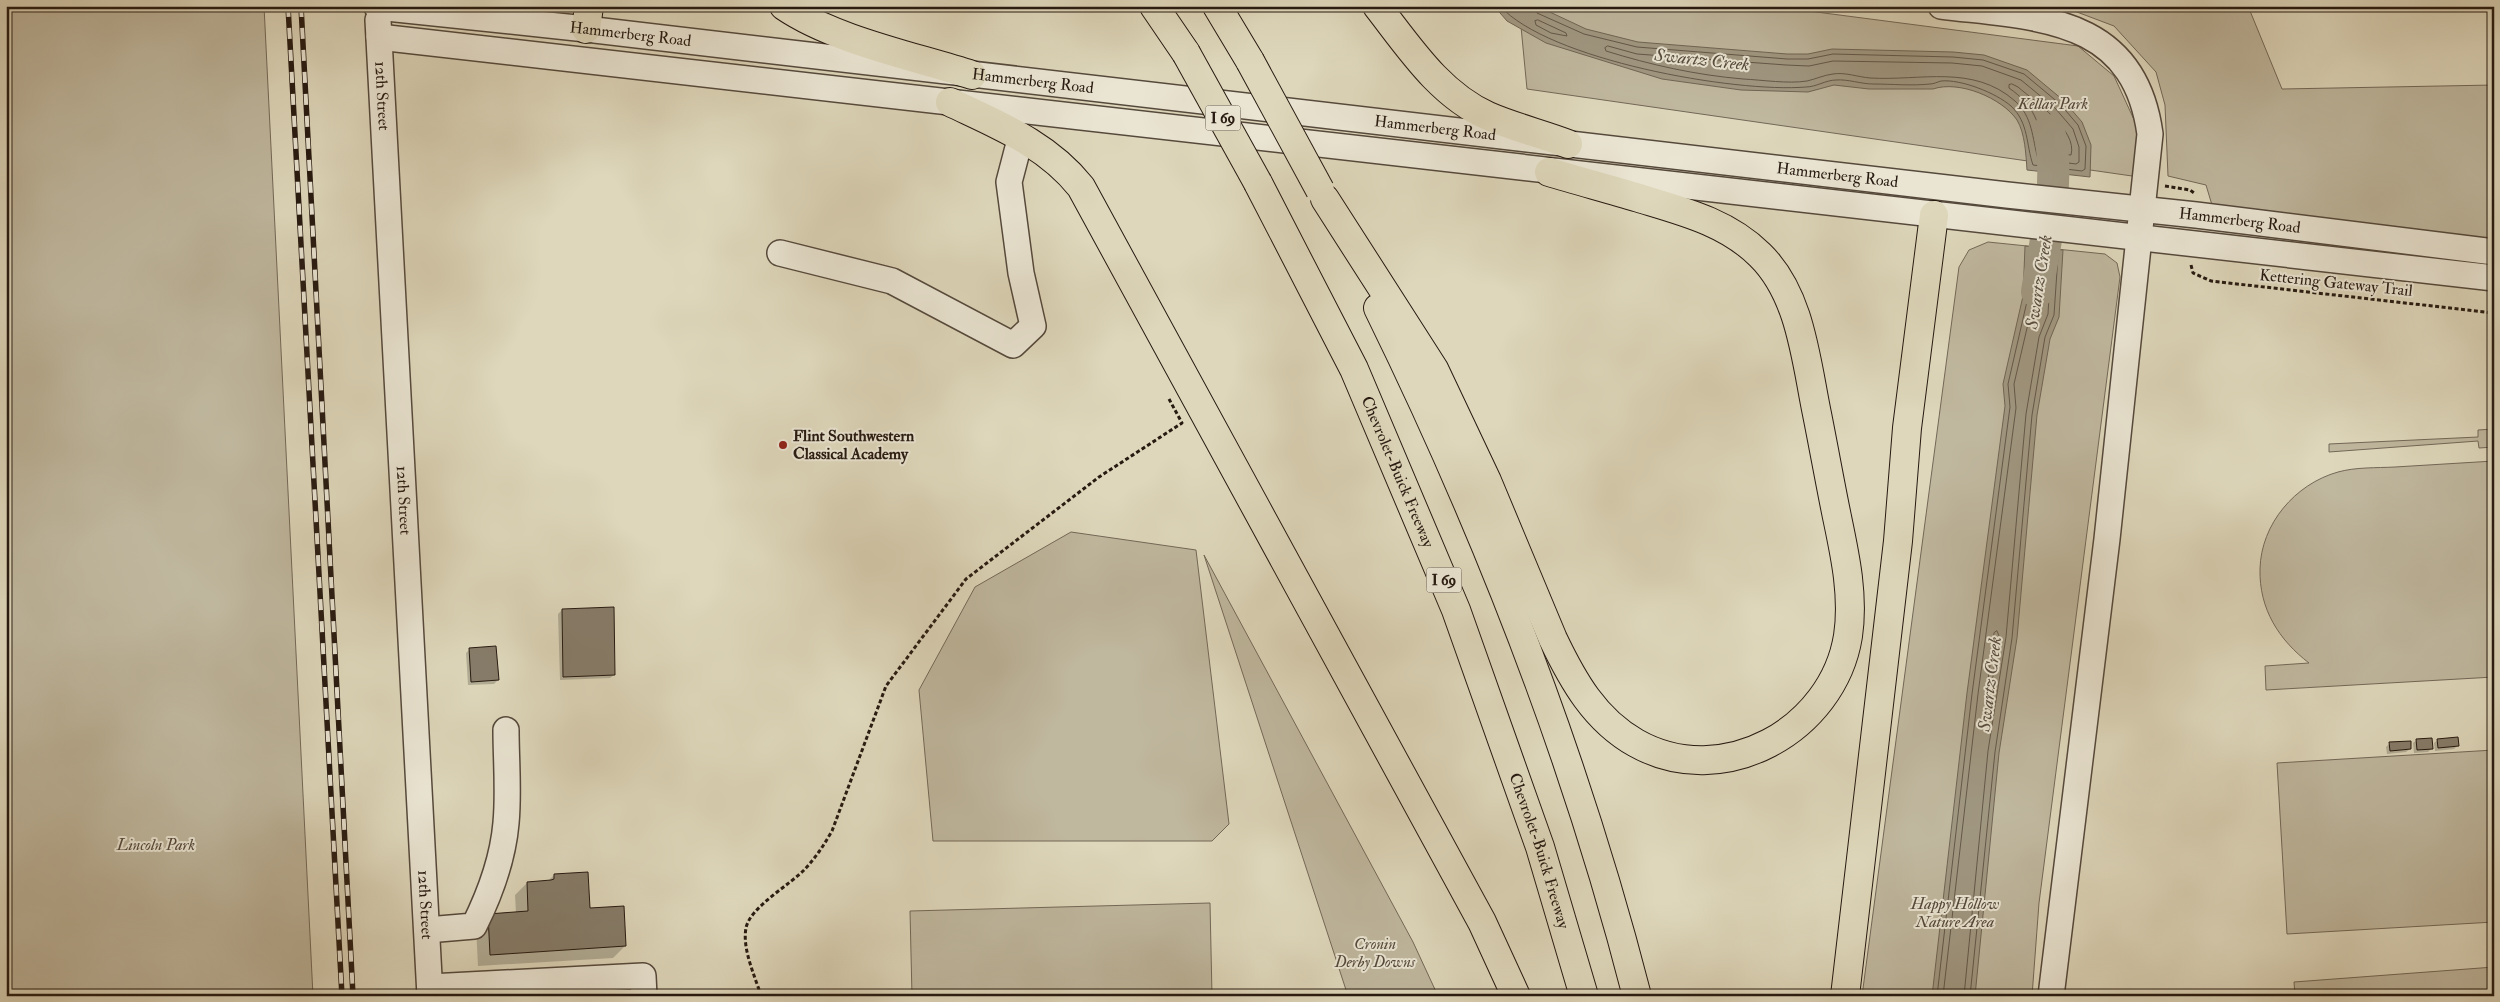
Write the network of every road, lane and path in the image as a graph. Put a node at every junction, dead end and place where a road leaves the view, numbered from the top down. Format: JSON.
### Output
{"nodes":[{"id":1,"x":784,"y":6,"type":"edge"},
{"id":2,"x":1154,"y":6,"type":"edge"},
{"id":3,"x":1217,"y":6,"type":"edge"},
{"id":4,"x":1377,"y":6,"type":"edge"},
{"id":5,"x":1941,"y":6,"type":"edge"},
{"id":6,"x":377,"y":7,"type":"edge"},
{"id":7,"x":588,"y":18,"type":"edge"},
{"id":8,"x":379,"y":37,"type":"junction"},
{"id":9,"x":613,"y":63,"type":"junction"},
{"id":10,"x":972,"y":75,"type":"junction"},
{"id":11,"x":950,"y":102,"type":"junction"},
{"id":12,"x":1021,"y":136,"type":"junction"},
{"id":13,"x":1568,"y":144,"type":"junction"},
{"id":14,"x":1549,"y":172,"type":"junction"},
{"id":15,"x":1909,"y":182,"type":"junction"},
{"id":16,"x":2146,"y":183,"type":"junction"},
{"id":17,"x":1323,"y":195,"type":"junction"},
{"id":18,"x":2198,"y":197,"type":"dead end"},
{"id":19,"x":2143,"y":210,"type":"junction"},
{"id":20,"x":1934,"y":215,"type":"junction"},
{"id":21,"x":2140,"y":239,"type":"junction"},
{"id":22,"x":2494,"y":252,"type":"edge"},
{"id":23,"x":780,"y":253,"type":"dead end"},
{"id":24,"x":2192,"y":256,"type":"dead end"},
{"id":25,"x":2494,"y":278,"type":"edge"},
{"id":26,"x":2494,"y":314,"type":"edge"},
{"id":27,"x":1168,"y":398,"type":"dead end"},
{"id":28,"x":506,"y":730,"type":"dead end"},
{"id":29,"x":426,"y":930,"type":"junction"},
{"id":30,"x":430,"y":991,"type":"edge"},
{"id":31,"x":644,"y":996,"type":"edge"},
{"id":32,"x":761,"y":996,"type":"edge"},
{"id":33,"x":1516,"y":996,"type":"edge"},
{"id":34,"x":1584,"y":996,"type":"edge"},
{"id":35,"x":1637,"y":996,"type":"edge"},
{"id":36,"x":1845,"y":996,"type":"edge"},
{"id":37,"x":2051,"y":996,"type":"edge"}],
"edges":[{"from":1,"to":10,"type":"highway"},
{"from":2,"to":34,"type":"highway","name":"Chevrolet-Buick Freeway","number":"I 69","bridge":true},
{"from":3,"to":17,"type":"highway","bridge":true},
{"from":4,"to":13,"type":"highway"},
{"from":5,"to":16,"type":"street"},
{"from":6,"to":7,"type":"street","name":"Hammerberg Road"},
{"from":6,"to":8,"type":"street","name":"12th Street"},
{"from":7,"to":9,"type":"street"},
{"from":7,"to":10,"type":"street","name":"Hammerberg Road"},
{"from":8,"to":9,"type":"street","name":"Hammerberg Road"},
{"from":8,"to":29,"type":"street","name":"12th Street"},
{"from":9,"to":11,"type":"street","name":"Hammerberg Road"},
{"from":10,"to":13,"type":"street","name":"Hammerberg Road"},
{"from":11,"to":12,"type":"highway"},
{"from":11,"to":14,"type":"street","name":"Hammerberg Road"},
{"from":12,"to":23,"type":"street"},
{"from":12,"to":33,"type":"highway"},
{"from":13,"to":15,"type":"street","name":"Hammerberg Road"},
{"from":14,"to":17,"type":"highway"},
{"from":14,"to":20,"type":"street","name":"Hammerberg Road"},
{"from":15,"to":19,"type":"street","name":"Hammerberg Road"},
{"from":15,"to":20,"type":"street"},
{"from":16,"to":18,"type":"path"},
{"from":16,"to":19,"type":"street"},
{"from":17,"to":35,"type":"highway"},
{"from":19,"to":21,"type":"street"},
{"from":19,"to":22,"type":"street","name":"Hammerberg Road"},
{"from":20,"to":21,"type":"street","name":"Hammerberg Road"},
{"from":20,"to":36,"type":"highway"},
{"from":21,"to":25,"type":"street","name":"Hammerberg Road"},
{"from":21,"to":37,"type":"street"},
{"from":24,"to":26,"type":"path","name":"Kettering Gateway Trail"},
{"from":27,"to":32,"type":"path"},
{"from":28,"to":29,"type":"street"},
{"from":29,"to":30,"type":"street","name":"12th Street"},
{"from":30,"to":31,"type":"street"}]}
